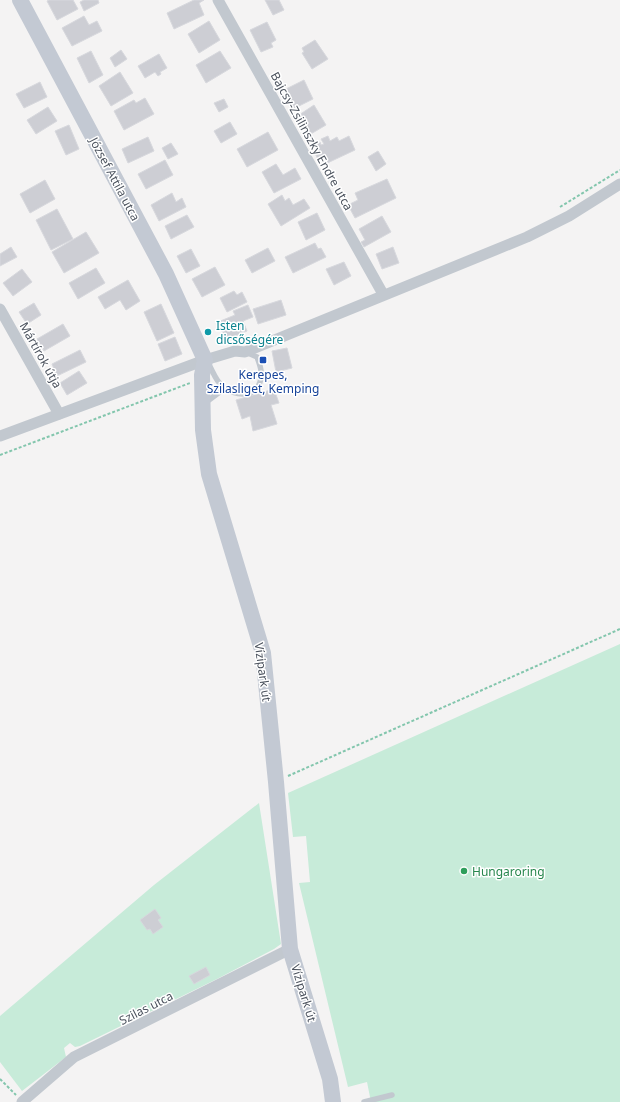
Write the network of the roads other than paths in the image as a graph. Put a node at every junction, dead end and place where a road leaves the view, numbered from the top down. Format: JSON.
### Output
{"nodes":[{"id":1,"x":20,"y":0,"type":"edge"},
{"id":2,"x":218,"y":0,"type":"edge"},
{"id":3,"x":620,"y":184,"type":"edge"},
{"id":4,"x":383,"y":294,"type":"junction"},
{"id":5,"x":0,"y":309,"type":"edge"},
{"id":6,"x":245,"y":352,"type":"junction"},
{"id":7,"x":205,"y":360,"type":"junction"},
{"id":8,"x":227,"y":389,"type":"junction"},
{"id":9,"x":203,"y":406,"type":"junction"},
{"id":10,"x":59,"y":414,"type":"junction"},
{"id":11,"x":0,"y":436,"type":"edge"},
{"id":12,"x":290,"y":949,"type":"junction"},
{"id":13,"x":392,"y":1095,"type":"dead end"},
{"id":14,"x":22,"y":1101,"type":"edge"},
{"id":15,"x":333,"y":1102,"type":"edge"},
{"id":16,"x":364,"y":1102,"type":"edge"}],
"edges":[{"from":1,"to":7,"type":"street","name":"József Attila utca"},
{"from":2,"to":4,"type":"street","name":"Bajcsy-Zsilinszky Endre utca"},
{"from":3,"to":4,"type":"street"},
{"from":4,"to":6,"type":"street"},
{"from":5,"to":10,"type":"street","name":"Mártírok útja"},
{"from":6,"to":7,"type":"street"},
{"from":6,"to":8,"type":"lane"},
{"from":7,"to":8,"type":"lane"},
{"from":7,"to":9,"type":"street","name":"Vízipark út"},
{"from":7,"to":10,"type":"street"},
{"from":8,"to":9,"type":"lane"},
{"from":9,"to":12,"type":"street","name":"Vízipark út"},
{"from":10,"to":11,"type":"street"},
{"from":12,"to":14,"type":"street","name":"Szilas utca"},
{"from":12,"to":15,"type":"street","name":"Vízipark út"},
{"from":13,"to":16,"type":"lane"}]}
